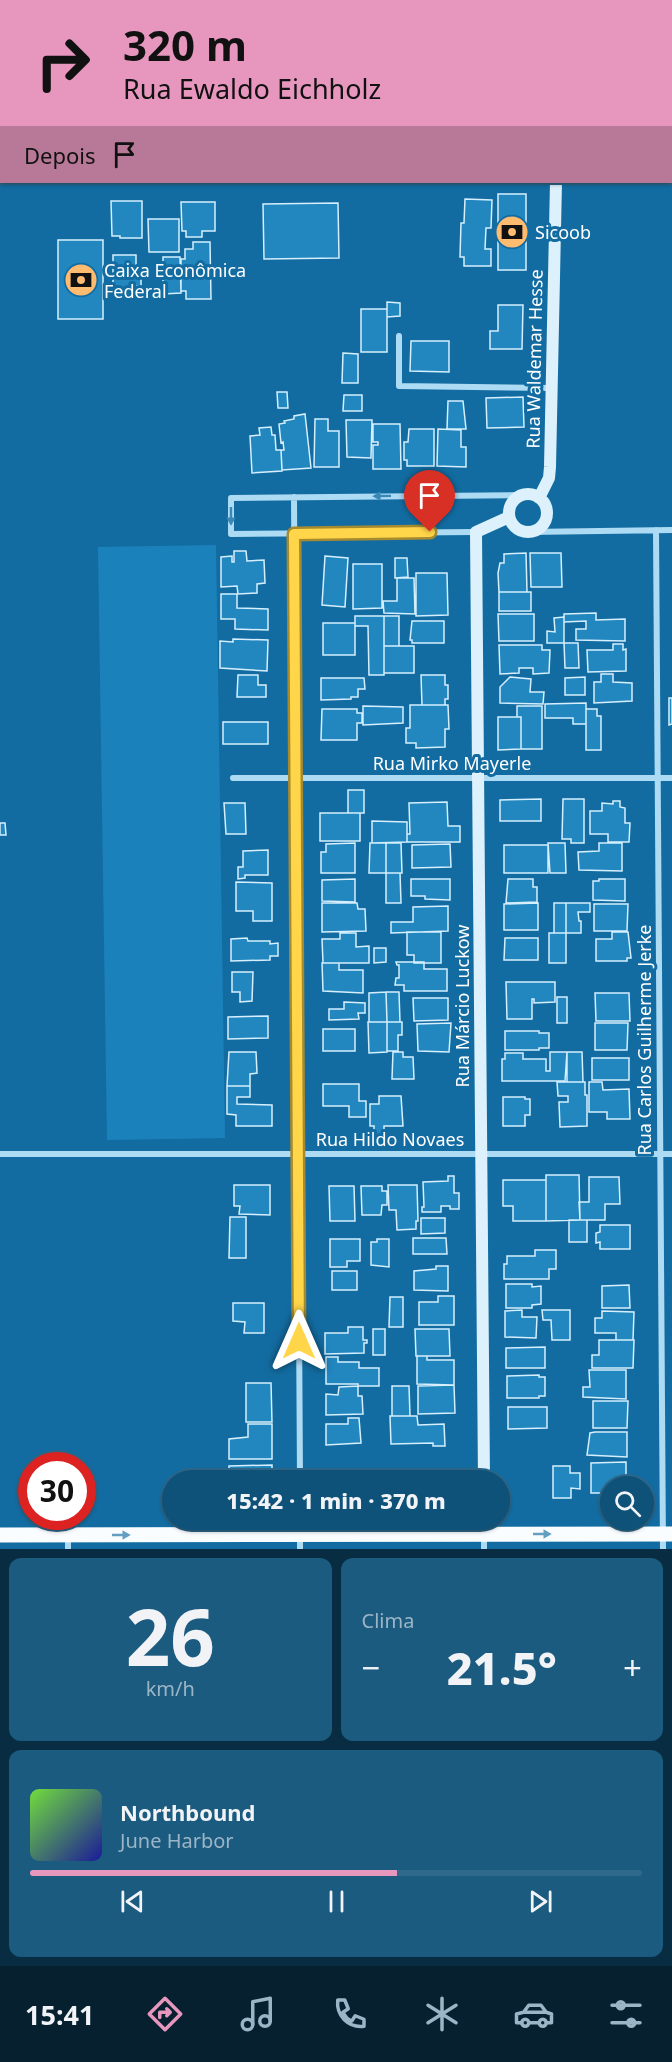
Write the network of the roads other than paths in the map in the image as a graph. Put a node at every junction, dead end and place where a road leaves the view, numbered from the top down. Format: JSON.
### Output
{"nodes":[{"id":1,"x":556,"y":183,"type":"edge"},
{"id":2,"x":399,"y":336,"type":"dead end"},
{"id":3,"x":552,"y":388,"type":"junction"},
{"id":4,"x":525,"y":495,"type":"junction"},
{"id":5,"x":294,"y":497,"type":"junction"},
{"id":6,"x":539,"y":498,"type":"junction"},
{"id":7,"x":509,"y":517,"type":"junction"},
{"id":8,"x":656,"y":530,"type":"junction"},
{"id":9,"x":672,"y":530,"type":"edge"},
{"id":10,"x":476,"y":532,"type":"junction"},
{"id":11,"x":528,"y":532,"type":"junction"},
{"id":12,"x":294,"y":534,"type":"junction"},
{"id":13,"x":233,"y":777,"type":"dead end"},
{"id":14,"x":295,"y":778,"type":"junction"},
{"id":15,"x":478,"y":778,"type":"junction"},
{"id":16,"x":658,"y":778,"type":"junction"},
{"id":17,"x":672,"y":778,"type":"edge"},
{"id":18,"x":0,"y":1154,"type":"edge"},
{"id":19,"x":298,"y":1154,"type":"junction"},
{"id":20,"x":481,"y":1154,"type":"junction"},
{"id":21,"x":660,"y":1154,"type":"junction"},
{"id":22,"x":672,"y":1154,"type":"edge"},
{"id":23,"x":300,"y":1470,"type":"edge"},
{"id":24,"x":483,"y":1470,"type":"edge"},
{"id":25,"x":300,"y":1534,"type":"edge"},
{"id":26,"x":484,"y":1534,"type":"edge"},
{"id":27,"x":0,"y":1535,"type":"edge"},
{"id":28,"x":666,"y":1539,"type":"edge"},
{"id":29,"x":68,"y":1542,"type":"edge"}],
"edges":[{"from":1,"to":3,"type":"street","name":"Rua Waldemar Hesse"},
{"from":2,"to":3,"type":"street"},
{"from":3,"to":6,"type":"street","name":"Rua Waldemar Hesse"},
{"from":4,"to":5,"type":"street","one_way":true},
{"from":4,"to":6,"type":"street"},
{"from":4,"to":7,"type":"street"},
{"from":5,"to":12,"type":"street"},
{"from":5,"to":12,"type":"street","one_way":true},
{"from":6,"to":11,"type":"street"},
{"from":7,"to":10,"type":"street"},
{"from":7,"to":11,"type":"street"},
{"from":8,"to":9,"type":"street"},
{"from":8,"to":11,"type":"street"},
{"from":8,"to":16,"type":"street","name":"Rua Carlos Guilherme Jerke"},
{"from":10,"to":12,"type":"street"},
{"from":10,"to":15,"type":"street","name":"Rua Márcio Luckow"},
{"from":12,"to":14,"type":"street"},
{"from":13,"to":14,"type":"street","name":"Rua Mirko Mayerle"},
{"from":14,"to":15,"type":"street","name":"Rua Mirko Mayerle"},
{"from":14,"to":19,"type":"street"},
{"from":15,"to":16,"type":"street","name":"Rua Mirko Mayerle"},
{"from":15,"to":20,"type":"street","name":"Rua Márcio Luckow"},
{"from":16,"to":17,"type":"street","name":"Rua Mirko Mayerle"},
{"from":16,"to":21,"type":"street","name":"Rua Carlos Guilherme Jerke"},
{"from":18,"to":19,"type":"street","name":"Rua Hildo Novaes"},
{"from":19,"to":20,"type":"street","name":"Rua Hildo Novaes"},
{"from":19,"to":23,"type":"street"},
{"from":20,"to":21,"type":"street","name":"Rua Hildo Novaes"},
{"from":20,"to":24,"type":"street","name":"Rua Márcio Luckow"},
{"from":21,"to":22,"type":"street","name":"Rua Hildo Novaes"},
{"from":21,"to":28,"type":"street","name":"Rua Carlos Guilherme Jerke"},
{"from":25,"to":26,"type":"main road"},
{"from":29,"to":25,"type":"main road","one_way":true},
{"from":26,"to":28,"type":"main road","one_way":true},
{"from":27,"to":29,"type":"main road"}]}
